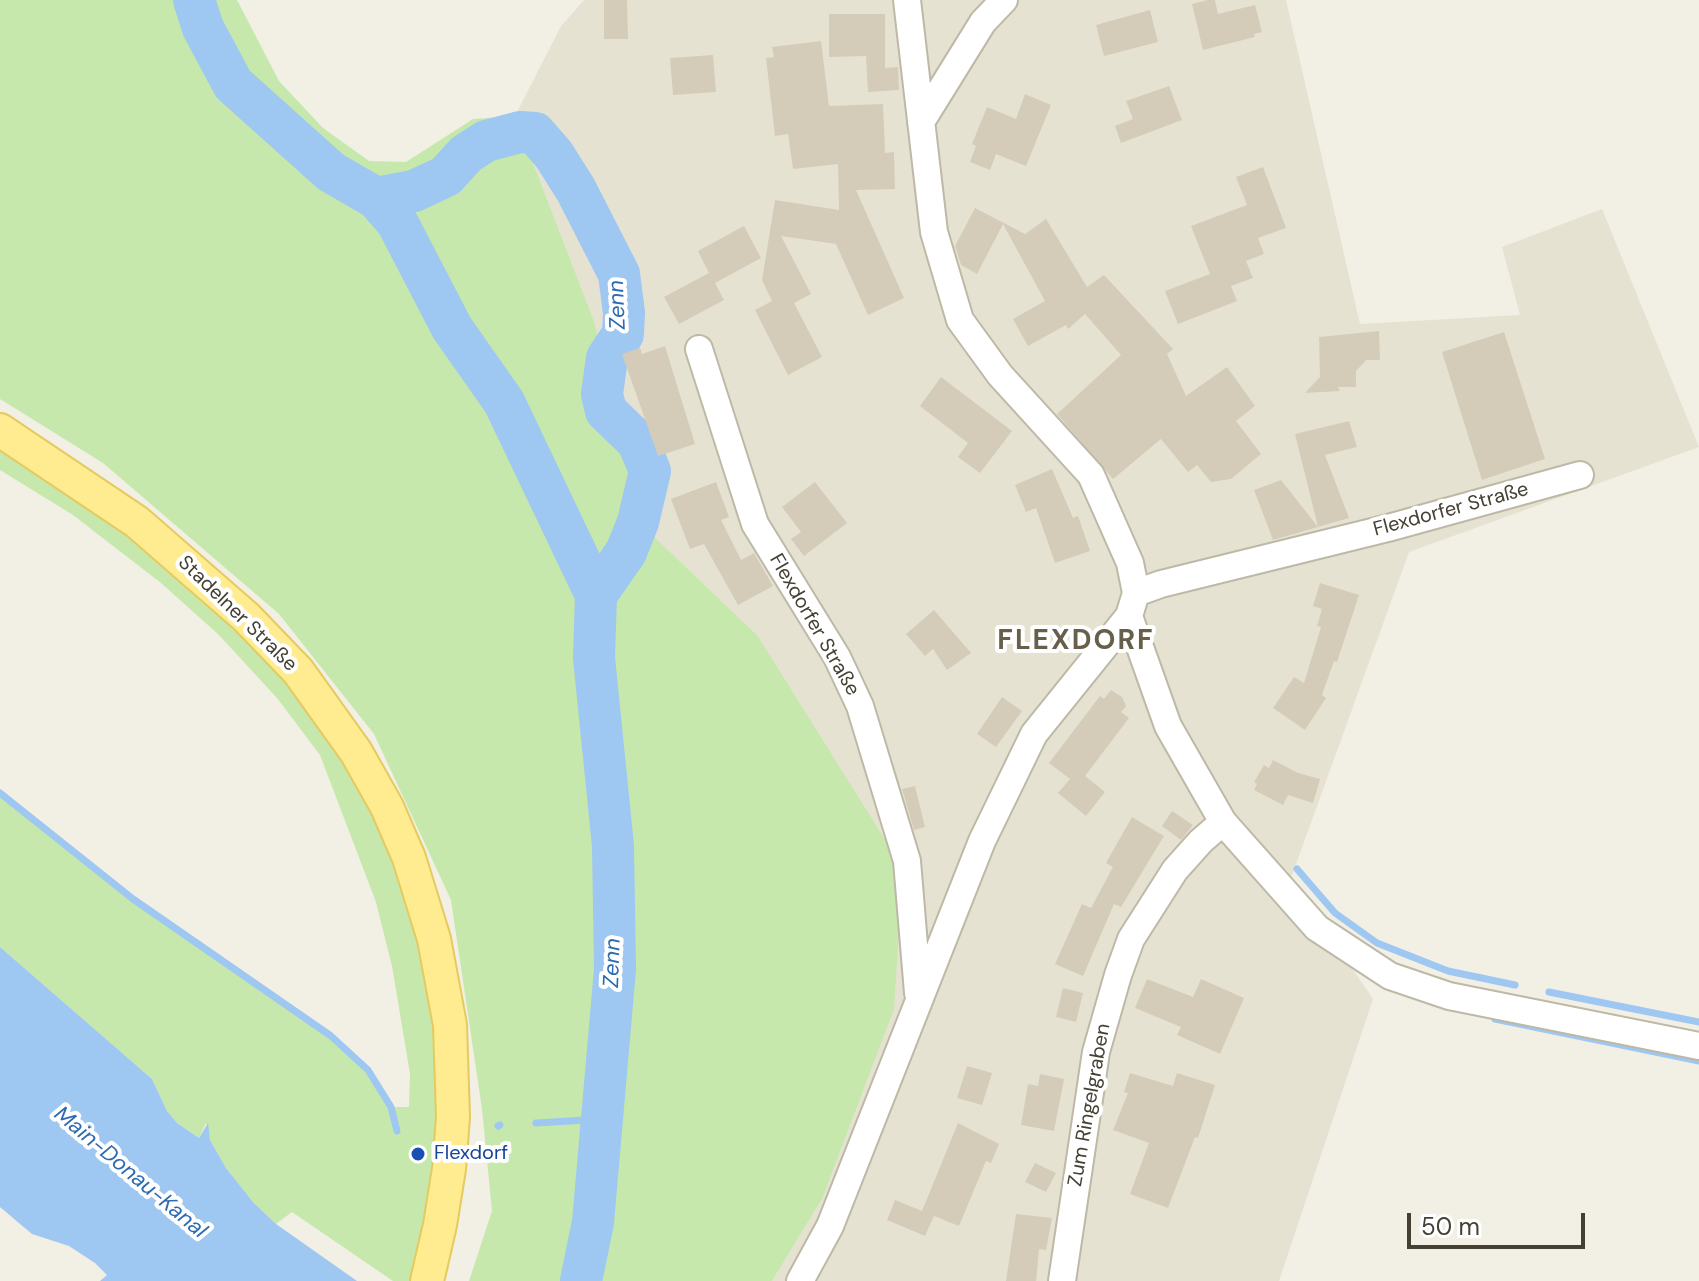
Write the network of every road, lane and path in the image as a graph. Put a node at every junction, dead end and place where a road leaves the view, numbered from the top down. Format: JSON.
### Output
{"nodes":[{"id":1,"x":907,"y":0,"type":"edge"},
{"id":2,"x":1004,"y":0,"type":"edge"},
{"id":3,"x":921,"y":122,"type":"junction"},
{"id":4,"x":699,"y":349,"type":"dead end"},
{"id":5,"x":0,"y":430,"type":"edge"},
{"id":6,"x":1580,"y":475,"type":"dead end"},
{"id":7,"x":1132,"y":604,"type":"junction"},
{"id":8,"x":1223,"y":822,"type":"junction"},
{"id":9,"x":918,"y":1001,"type":"junction"},
{"id":10,"x":1699,"y":1046,"type":"edge"},
{"id":11,"x":427,"y":1281,"type":"edge"},
{"id":12,"x":800,"y":1281,"type":"edge"},
{"id":13,"x":1062,"y":1281,"type":"edge"}],
"edges":[{"from":1,"to":3,"type":"street"},
{"from":2,"to":3,"type":"street"},
{"from":3,"to":7,"type":"street"},
{"from":4,"to":9,"type":"street","name":"Flexdorfer Straße"},
{"from":5,"to":11,"type":"main road","name":"Stadelner Straße"},
{"from":6,"to":7,"type":"street","name":"Flexdorfer Straße"},
{"from":7,"to":8,"type":"street"},
{"from":7,"to":9,"type":"street","name":"Flexdorfer Straße"},
{"from":8,"to":10,"type":"street"},
{"from":8,"to":13,"type":"street","name":"Zum Ringelgraben"},
{"from":9,"to":12,"type":"street","name":"Flexdorfer Straße"}]}
